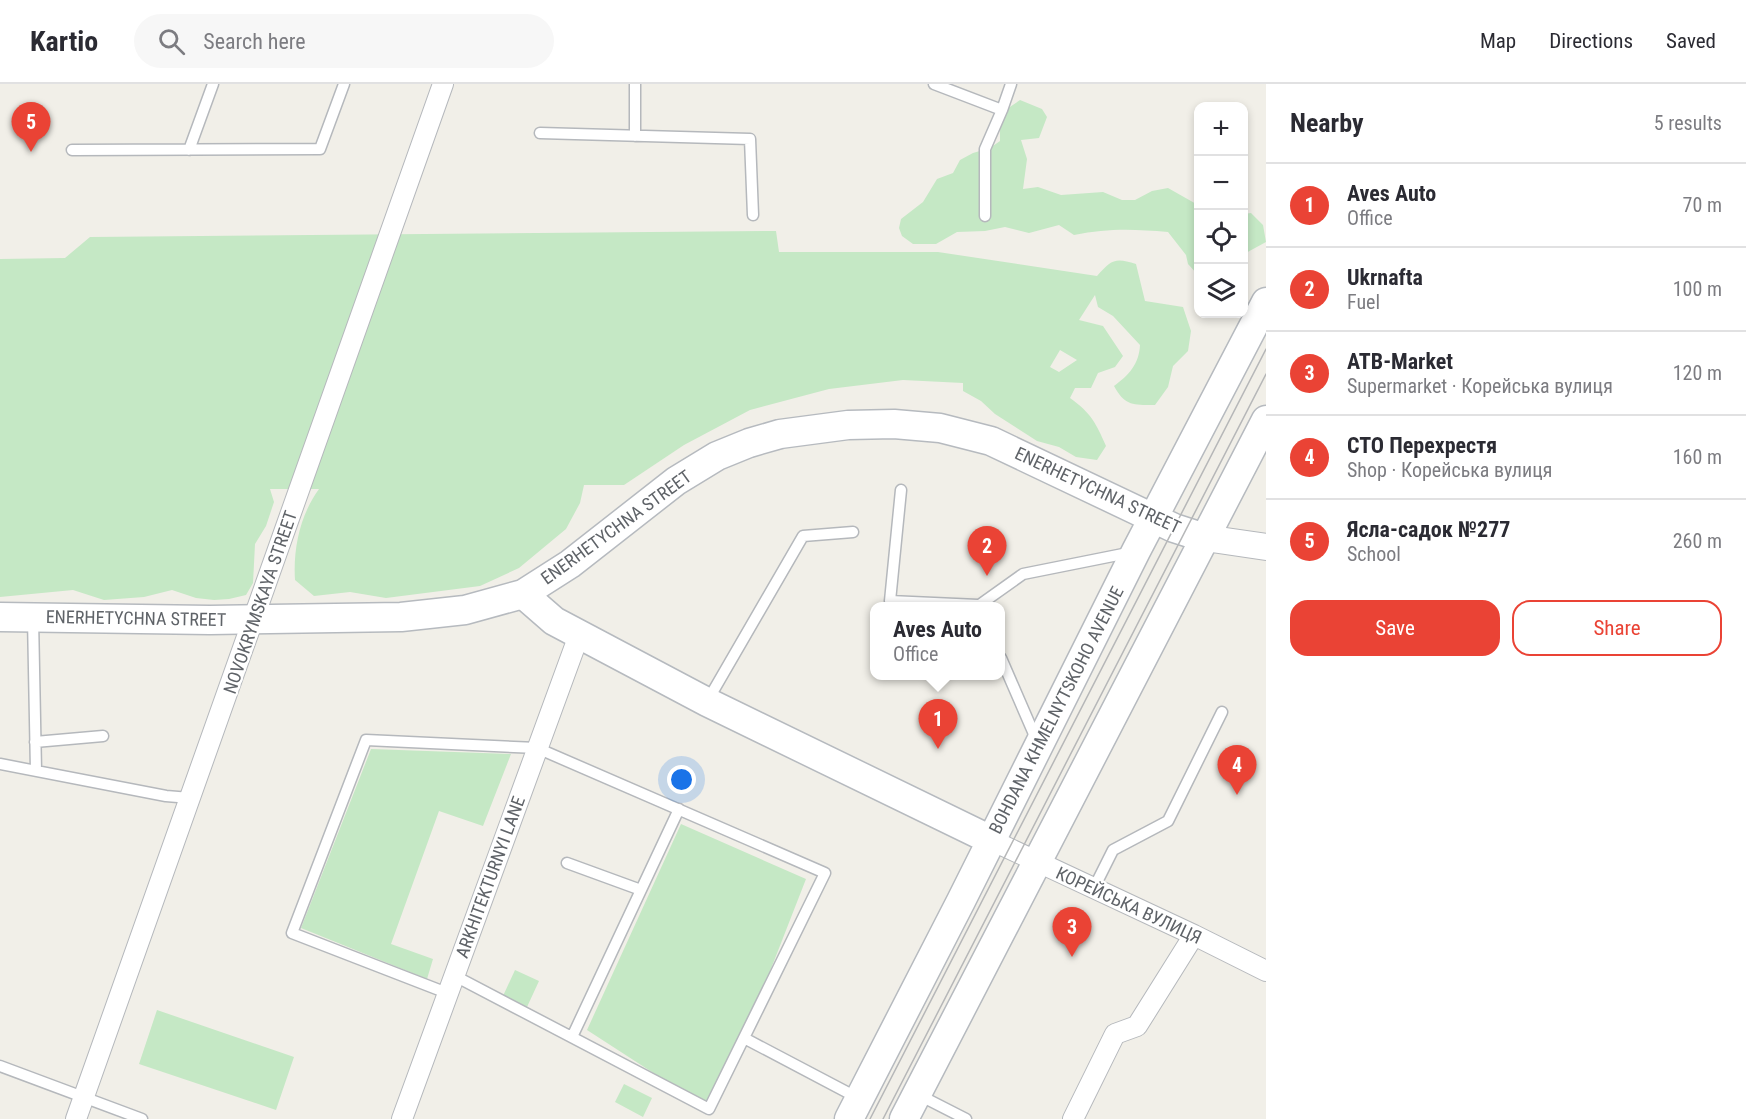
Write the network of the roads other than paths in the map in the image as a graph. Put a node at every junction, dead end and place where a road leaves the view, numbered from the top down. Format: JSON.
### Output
{"nodes":[{"id":1,"x":213,"y":84,"type":"edge"},
{"id":2,"x":344,"y":84,"type":"edge"},
{"id":3,"x":443,"y":84,"type":"edge"},
{"id":4,"x":635,"y":84,"type":"edge"},
{"id":5,"x":934,"y":84,"type":"edge"},
{"id":6,"x":1011,"y":84,"type":"edge"},
{"id":7,"x":1002,"y":110,"type":"junction"},
{"id":8,"x":540,"y":133,"type":"dead end"},
{"id":9,"x":635,"y":136,"type":"junction"},
{"id":10,"x":72,"y":150,"type":"dead end"},
{"id":11,"x":189,"y":150,"type":"junction"},
{"id":12,"x":753,"y":215,"type":"dead end"},
{"id":13,"x":985,"y":216,"type":"dead end"},
{"id":14,"x":1266,"y":302,"type":"edge"},
{"id":15,"x":1266,"y":420,"type":"edge"},
{"id":16,"x":901,"y":490,"type":"dead end"},
{"id":17,"x":1152,"y":519,"type":"junction"},
{"id":18,"x":853,"y":532,"type":"dead end"},
{"id":19,"x":1205,"y":538,"type":"junction"},
{"id":20,"x":1266,"y":547,"type":"edge"},
{"id":21,"x":1136,"y":551,"type":"junction"},
{"id":22,"x":523,"y":594,"type":"junction"},
{"id":23,"x":908,"y":602,"type":"edge"},
{"id":24,"x":984,"y":602,"type":"edge"},
{"id":25,"x":0,"y":617,"type":"edge"},
{"id":26,"x":32,"y":617,"type":"junction"},
{"id":27,"x":254,"y":619,"type":"junction"},
{"id":28,"x":579,"y":635,"type":"junction"},
{"id":29,"x":1005,"y":667,"type":"edge"},
{"id":30,"x":707,"y":702,"type":"junction"},
{"id":31,"x":1222,"y":712,"type":"dead end"},
{"id":32,"x":103,"y":736,"type":"dead end"},
{"id":33,"x":35,"y":742,"type":"junction"},
{"id":34,"x":1039,"y":745,"type":"junction"},
{"id":35,"x":537,"y":748,"type":"junction"},
{"id":36,"x":0,"y":764,"type":"edge"},
{"id":37,"x":36,"y":771,"type":"junction"},
{"id":38,"x":190,"y":798,"type":"junction"},
{"id":39,"x":679,"y":808,"type":"junction"},
{"id":40,"x":991,"y":840,"type":"junction"},
{"id":41,"x":1038,"y":862,"type":"junction"},
{"id":42,"x":567,"y":863,"type":"dead end"},
{"id":43,"x":1094,"y":888,"type":"junction"},
{"id":44,"x":641,"y":890,"type":"junction"},
{"id":45,"x":1194,"y":934,"type":"junction"},
{"id":46,"x":1266,"y":971,"type":"edge"},
{"id":47,"x":450,"y":984,"type":"junction"},
{"id":48,"x":572,"y":1037,"type":"junction"},
{"id":49,"x":744,"y":1038,"type":"junction"},
{"id":50,"x":0,"y":1066,"type":"edge"},
{"id":51,"x":917,"y":1094,"type":"junction"},
{"id":52,"x":83,"y":1099,"type":"junction"},
{"id":53,"x":854,"y":1109,"type":"edge"},
{"id":54,"x":76,"y":1119,"type":"edge"},
{"id":55,"x":142,"y":1119,"type":"edge"},
{"id":56,"x":402,"y":1119,"type":"edge"},
{"id":57,"x":904,"y":1119,"type":"edge"},
{"id":58,"x":966,"y":1119,"type":"edge"},
{"id":59,"x":1073,"y":1119,"type":"edge"}],
"edges":[{"from":1,"to":11,"type":"lane"},
{"from":2,"to":11,"type":"lane"},
{"from":3,"to":27,"type":"street","name":"NOVOKRYMSKAYA STREET"},
{"from":4,"to":9,"type":"lane"},
{"from":5,"to":7,"type":"lane"},
{"from":6,"to":7,"type":"lane"},
{"from":7,"to":13,"type":"lane"},
{"from":8,"to":9,"type":"lane"},
{"from":9,"to":12,"type":"lane"},
{"from":10,"to":11,"type":"lane"},
{"from":14,"to":17,"type":"main road","name":"BOHDANA KHMELNYTSKOHO AVENUE"},
{"from":15,"to":19,"type":"main road"},
{"from":16,"to":23,"type":"lane"},
{"from":17,"to":19,"type":"main road","name":"ENERHETYCHNA STREET"},
{"from":17,"to":21,"type":"main road","name":"BOHDANA KHMELNYTSKOHO AVENUE"},
{"from":17,"to":22,"type":"main road","name":"ENERHETYCHNA STREET"},
{"from":18,"to":30,"type":"lane"},
{"from":19,"to":20,"type":"street"},
{"from":19,"to":41,"type":"main road"},
{"from":21,"to":24,"type":"lane"},
{"from":21,"to":34,"type":"main road","name":"BOHDANA KHMELNYTSKOHO AVENUE"},
{"from":22,"to":27,"type":"main road","name":"ENERHETYCHNA STREET"},
{"from":22,"to":28,"type":"main road"},
{"from":25,"to":26,"type":"main road","name":"ENERHETYCHNA STREET"},
{"from":26,"to":27,"type":"main road","name":"ENERHETYCHNA STREET"},
{"from":26,"to":33,"type":"lane"},
{"from":27,"to":38,"type":"street","name":"NOVOKRYMSKAYA STREET"},
{"from":28,"to":30,"type":"main road"},
{"from":28,"to":35,"type":"street","name":"ARKHITEKTURNYI LANE"},
{"from":29,"to":34,"type":"lane"},
{"from":30,"to":40,"type":"main road"},
{"from":31,"to":43,"type":"lane"},
{"from":32,"to":33,"type":"lane"},
{"from":33,"to":37,"type":"lane"},
{"from":34,"to":40,"type":"main road","name":"BOHDANA KHMELNYTSKOHO AVENUE"},
{"from":35,"to":39,"type":"lane"},
{"from":35,"to":47,"type":"street","name":"ARKHITEKTURNYI LANE"},
{"from":35,"to":47,"type":"lane"},
{"from":36,"to":37,"type":"lane"},
{"from":37,"to":38,"type":"lane"},
{"from":38,"to":52,"type":"street","name":"NOVOKRYMSKAYA STREET"},
{"from":39,"to":44,"type":"lane"},
{"from":39,"to":49,"type":"lane"},
{"from":40,"to":41,"type":"street","name":"КОРЕЙСЬКА ВУЛИЦЯ"},
{"from":40,"to":53,"type":"main road","name":"BOHDANA KHMELNYTSKOHO AVENUE"},
{"from":41,"to":43,"type":"street","name":"КОРЕЙСЬКА ВУЛИЦЯ"},
{"from":41,"to":51,"type":"main road"},
{"from":42,"to":44,"type":"lane"},
{"from":43,"to":45,"type":"street","name":"КОРЕЙСЬКА ВУЛИЦЯ"},
{"from":44,"to":48,"type":"lane"},
{"from":45,"to":46,"type":"street","name":"КОРЕЙСЬКА ВУЛИЦЯ"},
{"from":45,"to":59,"type":"street"},
{"from":47,"to":48,"type":"lane"},
{"from":47,"to":56,"type":"street","name":"ARKHITEKTURNYI LANE"},
{"from":48,"to":49,"type":"lane"},
{"from":49,"to":53,"type":"lane"},
{"from":50,"to":52,"type":"lane"},
{"from":51,"to":57,"type":"main road"},
{"from":51,"to":58,"type":"lane"},
{"from":52,"to":54,"type":"street","name":"NOVOKRYMSKAYA STREET"},
{"from":52,"to":55,"type":"lane"}]}
